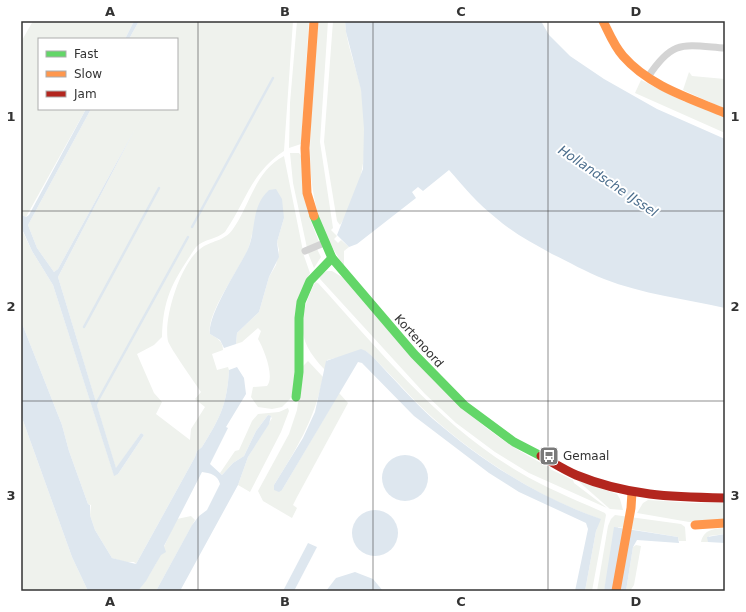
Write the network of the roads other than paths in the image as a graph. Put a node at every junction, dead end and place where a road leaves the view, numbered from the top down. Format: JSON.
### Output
{"nodes":[{"id":1,"x":314,"y":21,"type":"edge"},
{"id":2,"x":603,"y":21,"type":"edge"},
{"id":3,"x":725,"y":48,"type":"edge"},
{"id":4,"x":648,"y":77,"type":"junction"},
{"id":5,"x":725,"y":113,"type":"edge"},
{"id":6,"x":324,"y":242,"type":"junction"},
{"id":7,"x":306,"y":251,"type":"dead end"},
{"id":8,"x":332,"y":258,"type":"junction"},
{"id":9,"x":296,"y":397,"type":"dead end"},
{"id":10,"x":632,"y":492,"type":"junction"},
{"id":11,"x":725,"y":498,"type":"edge"},
{"id":12,"x":725,"y":523,"type":"edge"},
{"id":13,"x":695,"y":525,"type":"dead end"},
{"id":14,"x":616,"y":591,"type":"edge"}],
"edges":[{"from":1,"to":6,"type":"street","name":"Kortenoord"},
{"from":2,"to":4,"type":"street"},
{"from":3,"to":4,"type":"street"},
{"from":4,"to":5,"type":"street"},
{"from":6,"to":7,"type":"street"},
{"from":6,"to":8,"type":"street","name":"Kortenoord"},
{"from":8,"to":9,"type":"street"},
{"from":8,"to":10,"type":"street","name":"Kortenoord"},
{"from":10,"to":11,"type":"street","name":"Kortenoord"},
{"from":10,"to":14,"type":"street"},
{"from":12,"to":13,"type":"street"}]}
